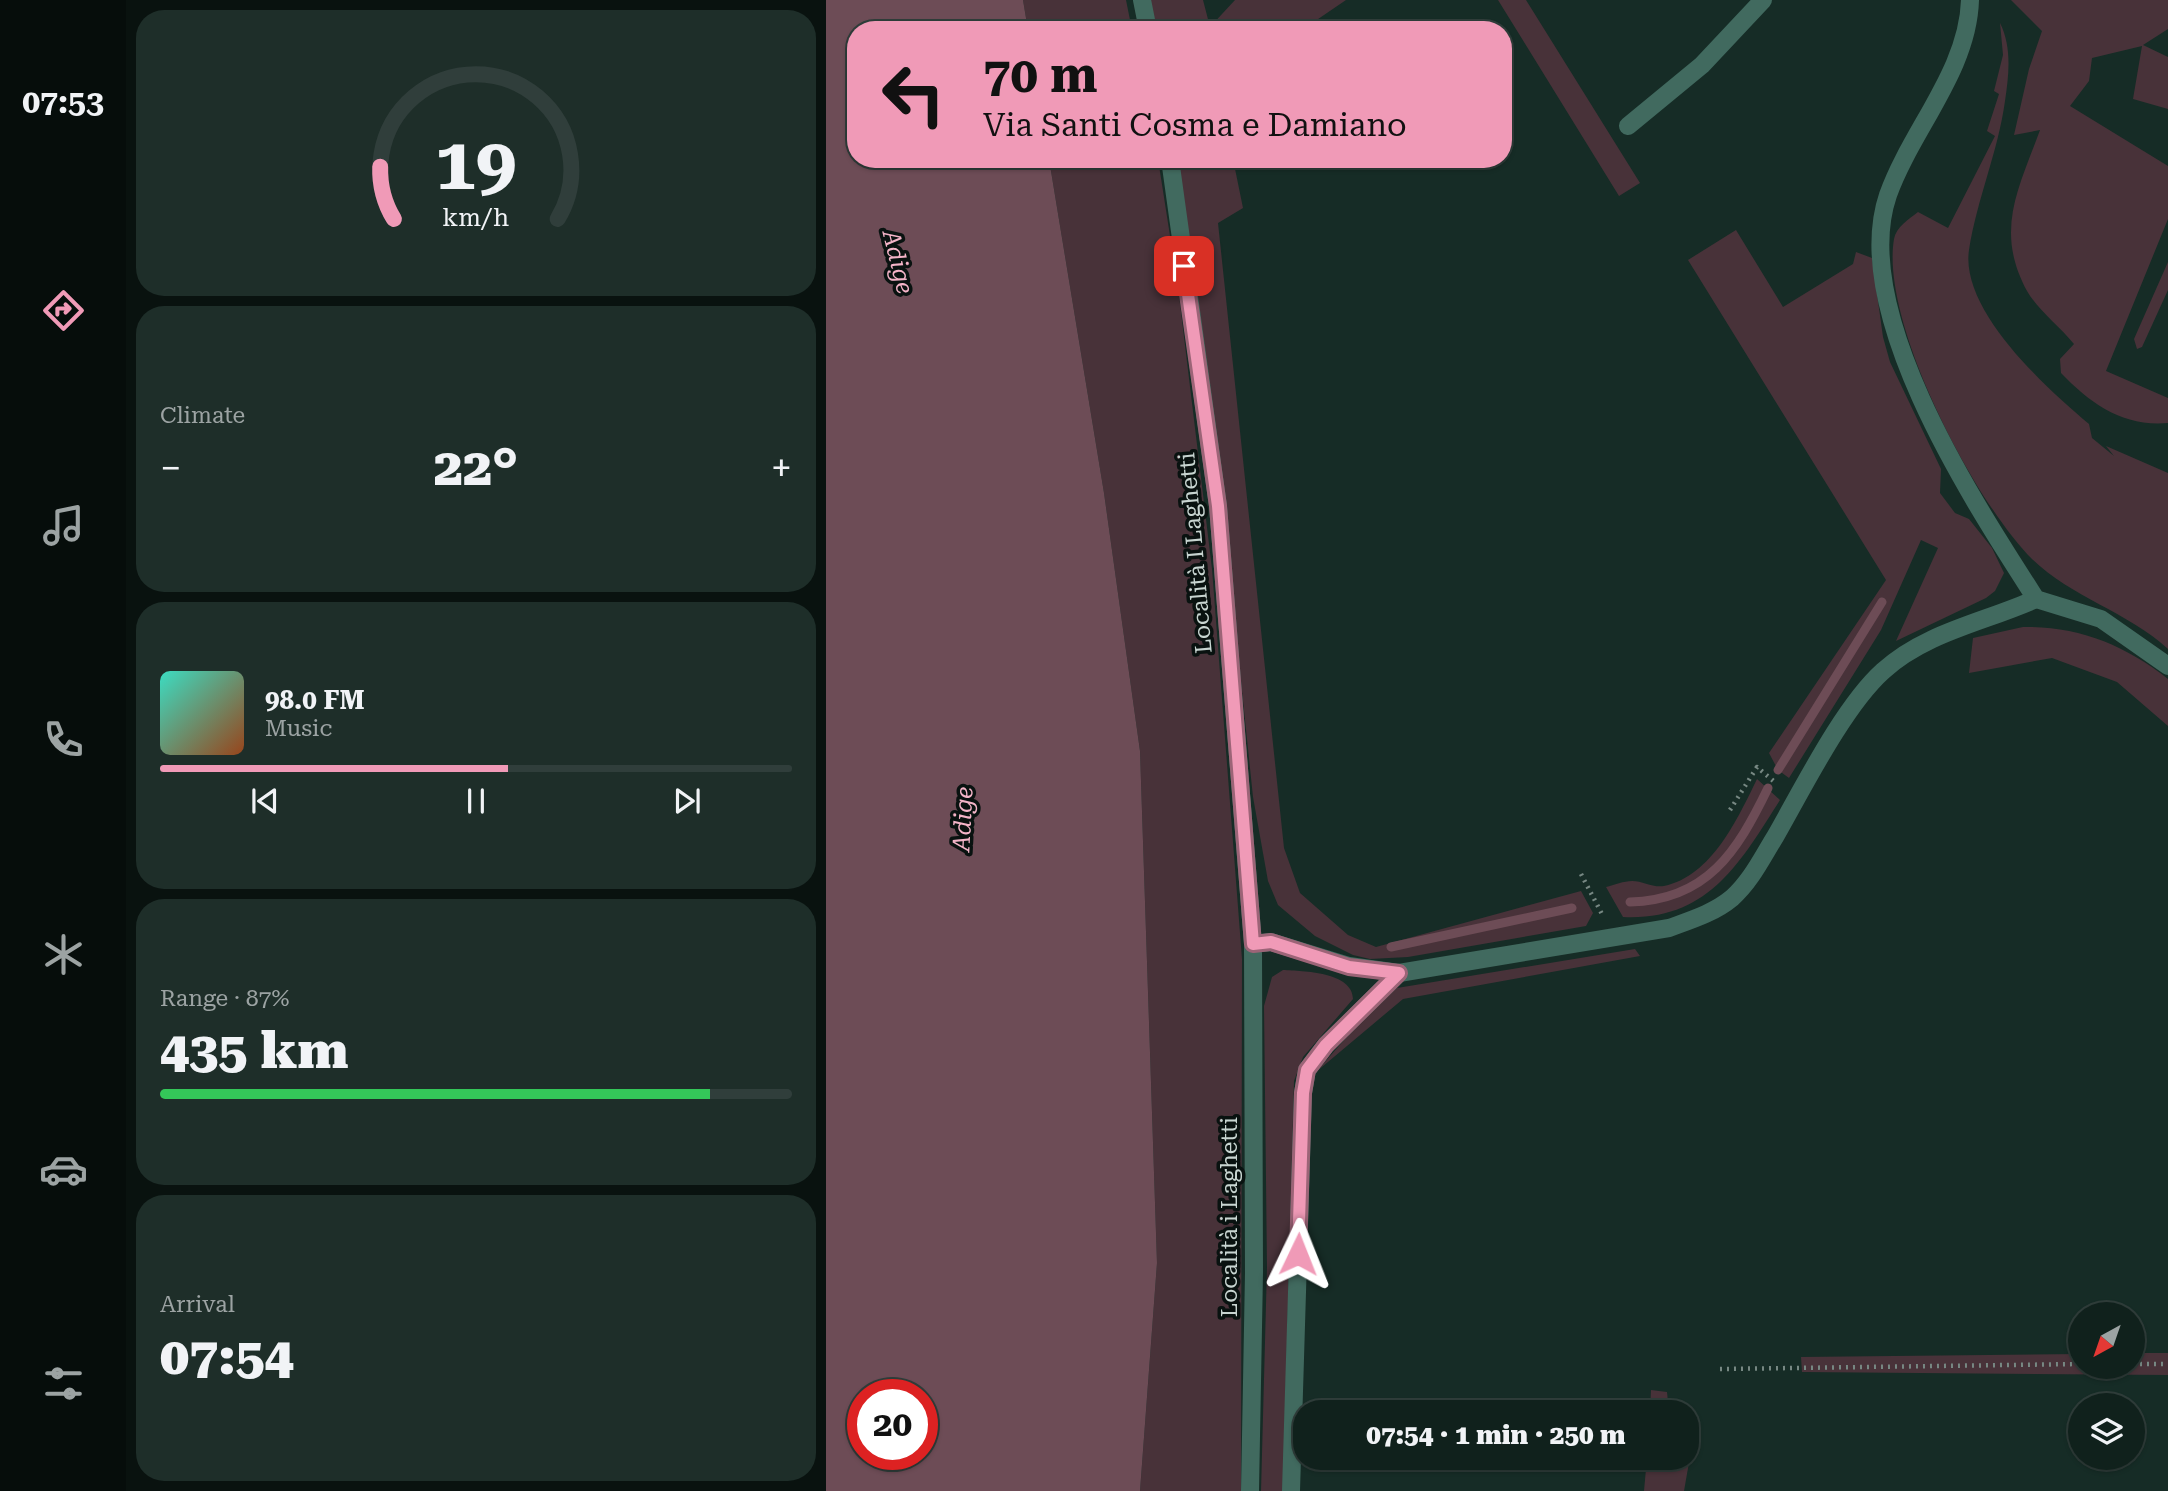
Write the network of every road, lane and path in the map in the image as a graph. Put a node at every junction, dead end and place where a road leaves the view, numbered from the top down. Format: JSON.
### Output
{"nodes":[{"id":1,"x":1142,"y":0,"type":"edge"},
{"id":2,"x":1763,"y":0,"type":"edge"},
{"id":3,"x":1970,"y":0,"type":"edge"},
{"id":4,"x":1146,"y":21,"type":"edge"},
{"id":5,"x":1628,"y":126,"type":"dead end"},
{"id":6,"x":1171,"y":168,"type":"edge"},
{"id":7,"x":2036,"y":599,"type":"junction"},
{"id":8,"x":2168,"y":666,"type":"edge"},
{"id":9,"x":1796,"y":801,"type":"junction"},
{"id":10,"x":1730,"y":810,"type":"dead end"},
{"id":11,"x":1580,"y":874,"type":"dead end"},
{"id":12,"x":1615,"y":938,"type":"junction"},
{"id":13,"x":1253,"y":944,"type":"junction"},
{"id":14,"x":1399,"y":973,"type":"junction"},
{"id":15,"x":2068,"y":1364,"type":"edge"},
{"id":16,"x":2146,"y":1364,"type":"edge"},
{"id":17,"x":2168,"y":1364,"type":"edge"},
{"id":18,"x":1720,"y":1369,"type":"dead end"},
{"id":19,"x":1250,"y":1491,"type":"edge"},
{"id":20,"x":1291,"y":1491,"type":"edge"}],
"edges":[{"from":1,"to":4,"type":"street"},
{"from":2,"to":5,"type":"street"},
{"from":3,"to":7,"type":"street"},
{"from":6,"to":13,"type":"street","name":"Località I Laghetti"},
{"from":7,"to":8,"type":"street"},
{"from":7,"to":9,"type":"street"},
{"from":9,"to":10,"type":"path"},
{"from":9,"to":12,"type":"street"},
{"from":11,"to":12,"type":"path"},
{"from":12,"to":14,"type":"street"},
{"from":13,"to":14,"type":"street"},
{"from":13,"to":19,"type":"street","name":"Località i Laghetti"},
{"from":14,"to":20,"type":"street"},
{"from":15,"to":18,"type":"path"},
{"from":16,"to":17,"type":"path"}]}
